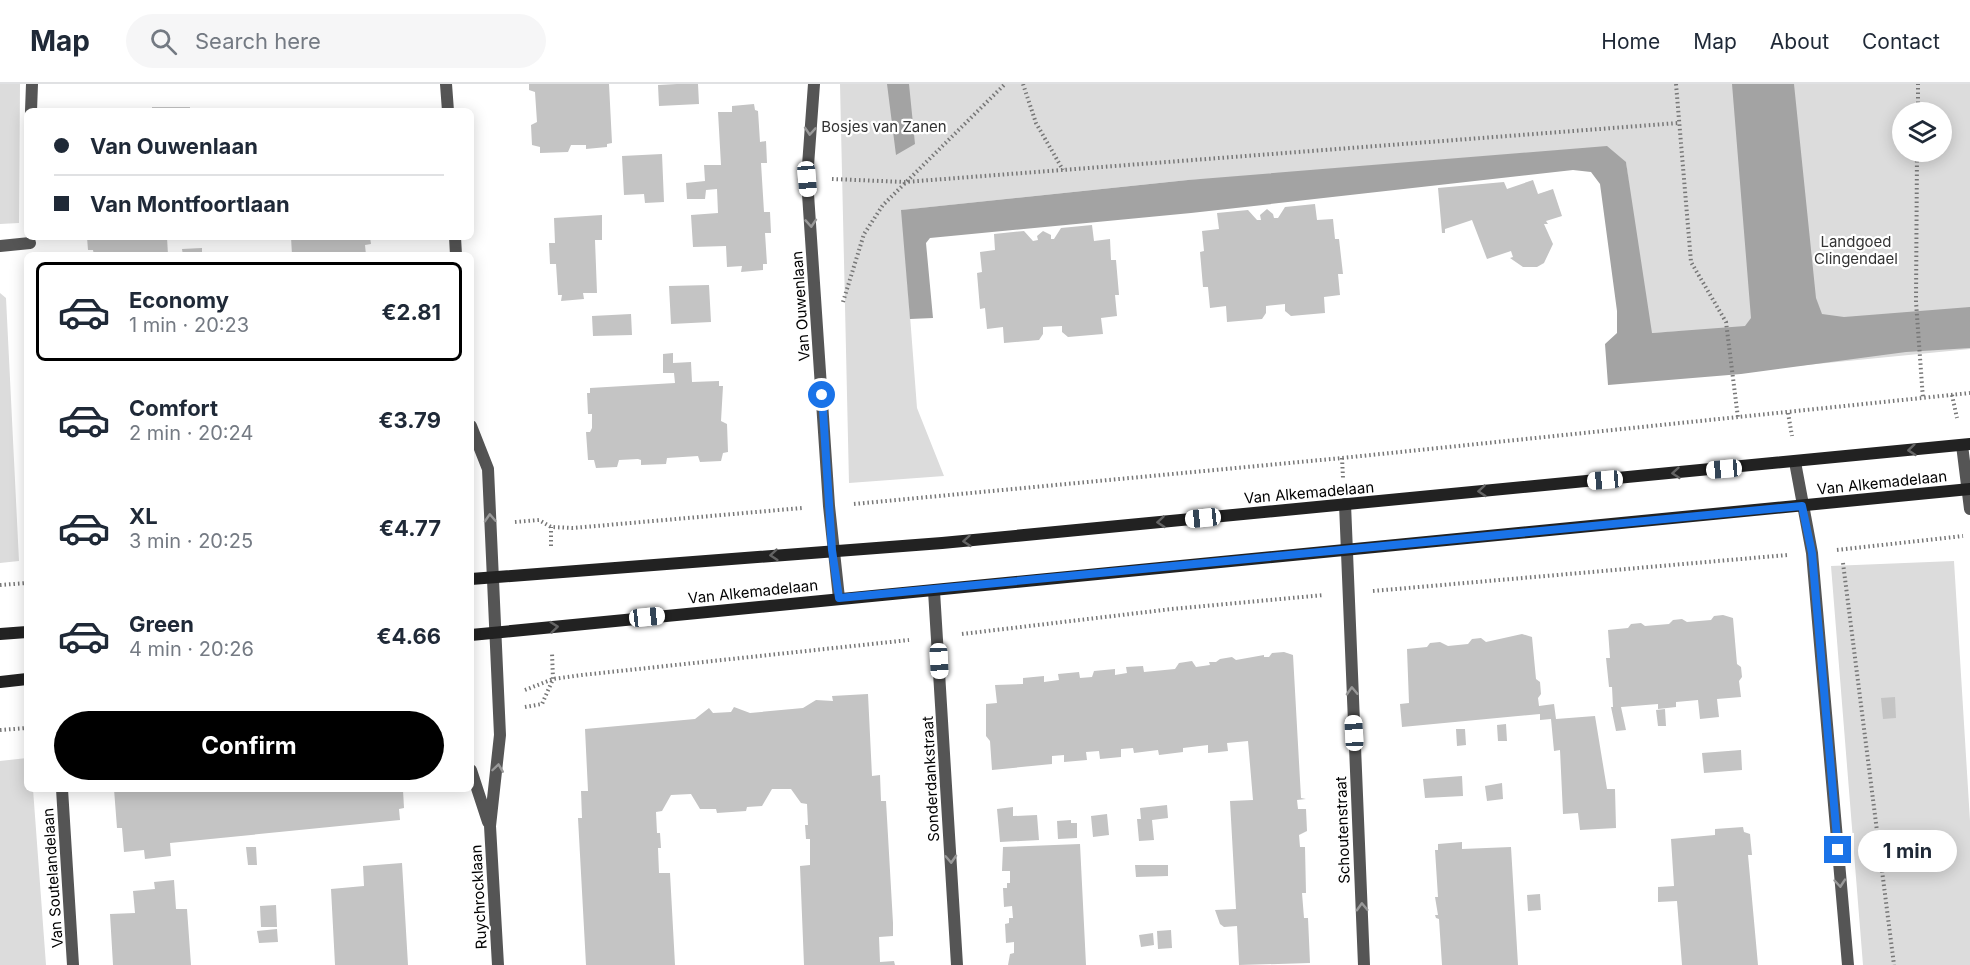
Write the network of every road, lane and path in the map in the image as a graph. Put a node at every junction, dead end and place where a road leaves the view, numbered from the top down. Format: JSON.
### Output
{"nodes":[{"id":1,"x":32,"y":84,"type":"edge"},
{"id":2,"x":446,"y":84,"type":"edge"},
{"id":3,"x":814,"y":84,"type":"edge"},
{"id":4,"x":1005,"y":84,"type":"edge"},
{"id":5,"x":1023,"y":84,"type":"edge"},
{"id":6,"x":1676,"y":84,"type":"edge"},
{"id":7,"x":1918,"y":84,"type":"edge"},
{"id":8,"x":1918,"y":102,"type":"edge"},
{"id":9,"x":31,"y":108,"type":"edge"},
{"id":10,"x":448,"y":108,"type":"edge"},
{"id":11,"x":1678,"y":123,"type":"junction"},
{"id":12,"x":1917,"y":162,"type":"edge"},
{"id":13,"x":1064,"y":170,"type":"junction"},
{"id":14,"x":807,"y":179,"type":"junction"},
{"id":15,"x":905,"y":182,"type":"junction"},
{"id":16,"x":30,"y":245,"type":"edge"},
{"id":17,"x":0,"y":246,"type":"edge"},
{"id":18,"x":842,"y":307,"type":"dead end"},
{"id":19,"x":1970,"y":393,"type":"edge"},
{"id":20,"x":1923,"y":399,"type":"junction"},
{"id":21,"x":1738,"y":418,"type":"junction"},
{"id":22,"x":474,"y":434,"type":"edge"},
{"id":23,"x":1966,"y":445,"type":"edge"},
{"id":24,"x":1795,"y":462,"type":"junction"},
{"id":25,"x":1969,"y":489,"type":"edge"},
{"id":26,"x":1344,"y":504,"type":"junction"},
{"id":27,"x":829,"y":506,"type":"junction"},
{"id":28,"x":1802,"y":506,"type":"junction"},
{"id":29,"x":1970,"y":509,"type":"edge"},
{"id":30,"x":491,"y":524,"type":"junction"},
{"id":31,"x":1970,"y":536,"type":"edge"},
{"id":32,"x":832,"y":550,"type":"junction"},
{"id":33,"x":1347,"y":550,"type":"junction"},
{"id":34,"x":1812,"y":553,"type":"junction"},
{"id":35,"x":492,"y":576,"type":"junction"},
{"id":36,"x":474,"y":579,"type":"edge"},
{"id":37,"x":24,"y":583,"type":"edge"},
{"id":38,"x":0,"y":585,"type":"edge"},
{"id":39,"x":934,"y":591,"type":"junction"},
{"id":40,"x":1348,"y":593,"type":"junction"},
{"id":41,"x":839,"y":598,"type":"junction"},
{"id":42,"x":24,"y":632,"type":"edge"},
{"id":43,"x":0,"y":634,"type":"edge"},
{"id":44,"x":496,"y":634,"type":"junction"},
{"id":45,"x":474,"y":635,"type":"edge"},
{"id":46,"x":24,"y":678,"type":"edge"},
{"id":47,"x":0,"y":682,"type":"edge"},
{"id":48,"x":24,"y":728,"type":"edge"},
{"id":49,"x":0,"y":730,"type":"edge"},
{"id":50,"x":474,"y":779,"type":"edge"},
{"id":51,"x":62,"y":792,"type":"edge"},
{"id":52,"x":490,"y":826,"type":"junction"},
{"id":53,"x":73,"y":965,"type":"edge"},
{"id":54,"x":498,"y":965,"type":"edge"},
{"id":55,"x":957,"y":965,"type":"edge"},
{"id":56,"x":1364,"y":965,"type":"edge"},
{"id":57,"x":1848,"y":965,"type":"edge"},
{"id":58,"x":1894,"y":965,"type":"edge"}],
"edges":[{"from":1,"to":9,"type":"street"},
{"from":2,"to":10,"type":"street"},
{"from":3,"to":14,"type":"street","name":"Van Ouwenlaan","one_way":true},
{"from":4,"to":15,"type":"path"},
{"from":5,"to":13,"type":"path"},
{"from":6,"to":11,"type":"path"},
{"from":7,"to":8,"type":"path"},
{"from":11,"to":13,"type":"path"},
{"from":11,"to":21,"type":"path"},
{"from":12,"to":20,"type":"path"},
{"from":13,"to":15,"type":"path"},
{"from":14,"to":15,"type":"path"},
{"from":14,"to":27,"type":"street","name":"Van Ouwenlaan","one_way":true},
{"from":15,"to":18,"type":"path"},
{"from":16,"to":17,"type":"street"},
{"from":19,"to":20,"type":"path","name":"Van Alkemadelaan"},
{"from":20,"to":21,"type":"path","name":"Van Alkemadelaan"},
{"from":21,"to":27,"type":"path","name":"Van Alkemadelaan"},
{"from":30,"to":22,"type":"street","name":"Ruychrocklaan","one_way":true},
{"from":23,"to":24,"type":"main road","name":"Van Alkemadelaan","one_way":true},
{"from":23,"to":25,"type":"street"},
{"from":24,"to":26,"type":"main road","name":"Van Alkemadelaan","one_way":true},
{"from":24,"to":28,"type":"street"},
{"from":25,"to":28,"type":"main road","name":"Van Alkemadelaan"},
{"from":25,"to":29,"type":"street"},
{"from":26,"to":32,"type":"main road","name":"Van Alkemadelaan","one_way":true},
{"from":26,"to":33,"type":"street","name":"Schoutenstraat"},
{"from":27,"to":30,"type":"path","name":"Van Alkemadelaan"},
{"from":27,"to":32,"type":"street","name":"Van Ouwenlaan"},
{"from":28,"to":33,"type":"main road","name":"Van Alkemadelaan"},
{"from":28,"to":34,"type":"street"},
{"from":30,"to":35,"type":"street","name":"Ruychrocklaan"},
{"from":31,"to":58,"type":"path"},
{"from":32,"to":35,"type":"main road","name":"Van Alkemadelaan","one_way":true},
{"from":32,"to":41,"type":"street","name":"Van Ouwenlaan"},
{"from":33,"to":39,"type":"main road","name":"Van Alkemadelaan"},
{"from":33,"to":40,"type":"street","name":"Schoutenstraat"},
{"from":34,"to":40,"type":"path"},
{"from":34,"to":57,"type":"street","one_way":true},
{"from":35,"to":36,"type":"main road","name":"Van Alkemadelaan"},
{"from":35,"to":44,"type":"street","name":"Ruychrocklaan"},
{"from":37,"to":38,"type":"path"},
{"from":39,"to":41,"type":"main road","name":"Van Alkemadelaan"},
{"from":39,"to":55,"type":"street","name":"Sonderdankstraat","one_way":true},
{"from":56,"to":40,"type":"street","name":"Schoutenstraat","one_way":true},
{"from":44,"to":41,"type":"main road","name":"Van Alkemadelaan","one_way":true},
{"from":42,"to":43,"type":"main road"},
{"from":44,"to":45,"type":"main road","name":"Van Alkemadelaan"},
{"from":52,"to":44,"type":"street","name":"Ruychrocklaan","one_way":true},
{"from":46,"to":47,"type":"main road"},
{"from":48,"to":49,"type":"path"},
{"from":50,"to":52,"type":"street","name":"Ruychrocklaan"},
{"from":51,"to":53,"type":"street","name":"Van Soutelandelaan"},
{"from":52,"to":54,"type":"street","name":"Ruychrocklaan"}]}
